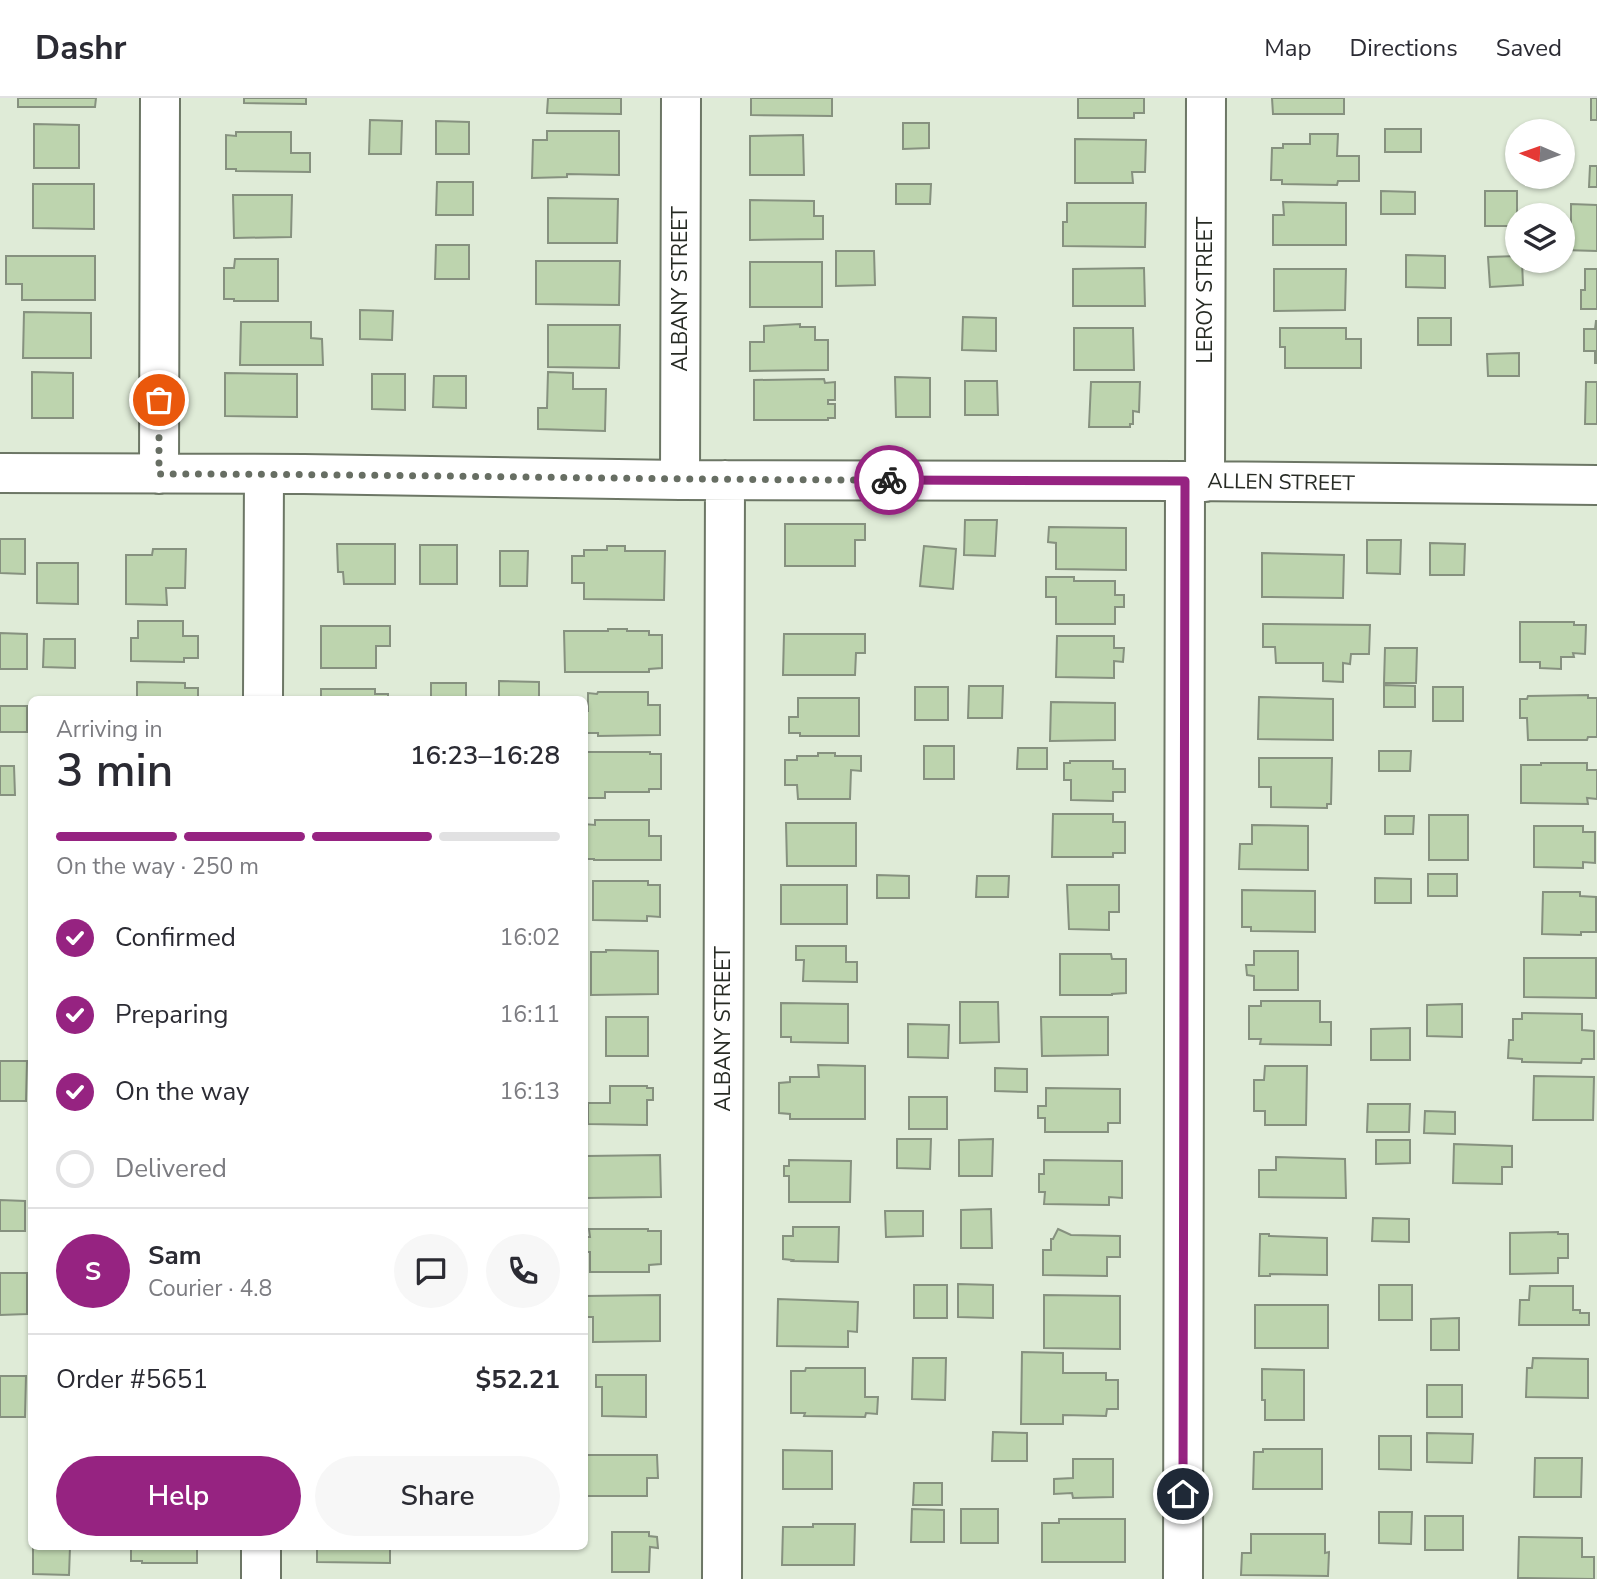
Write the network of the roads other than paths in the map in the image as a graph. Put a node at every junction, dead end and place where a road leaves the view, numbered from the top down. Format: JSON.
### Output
{"nodes":[{"id":1,"x":160,"y":98,"type":"edge"},
{"id":2,"x":681,"y":98,"type":"edge"},
{"id":3,"x":1206,"y":98,"type":"edge"},
{"id":4,"x":0,"y":473,"type":"edge"},
{"id":5,"x":159,"y":474,"type":"junction"},
{"id":6,"x":264,"y":474,"type":"junction"},
{"id":7,"x":680,"y":480,"type":"junction"},
{"id":8,"x":724,"y":480,"type":"junction"},
{"id":9,"x":1195,"y":481,"type":"junction"},
{"id":10,"x":1597,"y":485,"type":"edge"},
{"id":11,"x":263,"y":696,"type":"edge"},
{"id":12,"x":261,"y":1550,"type":"edge"},
{"id":13,"x":261,"y":1579,"type":"edge"},
{"id":14,"x":722,"y":1579,"type":"edge"},
{"id":15,"x":1183,"y":1579,"type":"edge"}],
"edges":[{"from":1,"to":5,"type":"street"},
{"from":2,"to":7,"type":"street","name":"ALBANY STREET"},
{"from":3,"to":9,"type":"street","name":"LEROY STREET"},
{"from":4,"to":5,"type":"street","name":"ALLEN STREET"},
{"from":5,"to":6,"type":"street","name":"ALLEN STREET"},
{"from":6,"to":7,"type":"street","name":"ALLEN STREET"},
{"from":6,"to":11,"type":"street"},
{"from":7,"to":8,"type":"street","name":"ALLEN STREET"},
{"from":8,"to":9,"type":"street","name":"ALLEN STREET"},
{"from":8,"to":14,"type":"street","name":"ALBANY STREET"},
{"from":9,"to":10,"type":"street","name":"ALLEN STREET"},
{"from":9,"to":15,"type":"street","name":"LEROY STREET"},
{"from":12,"to":13,"type":"street"}]}
